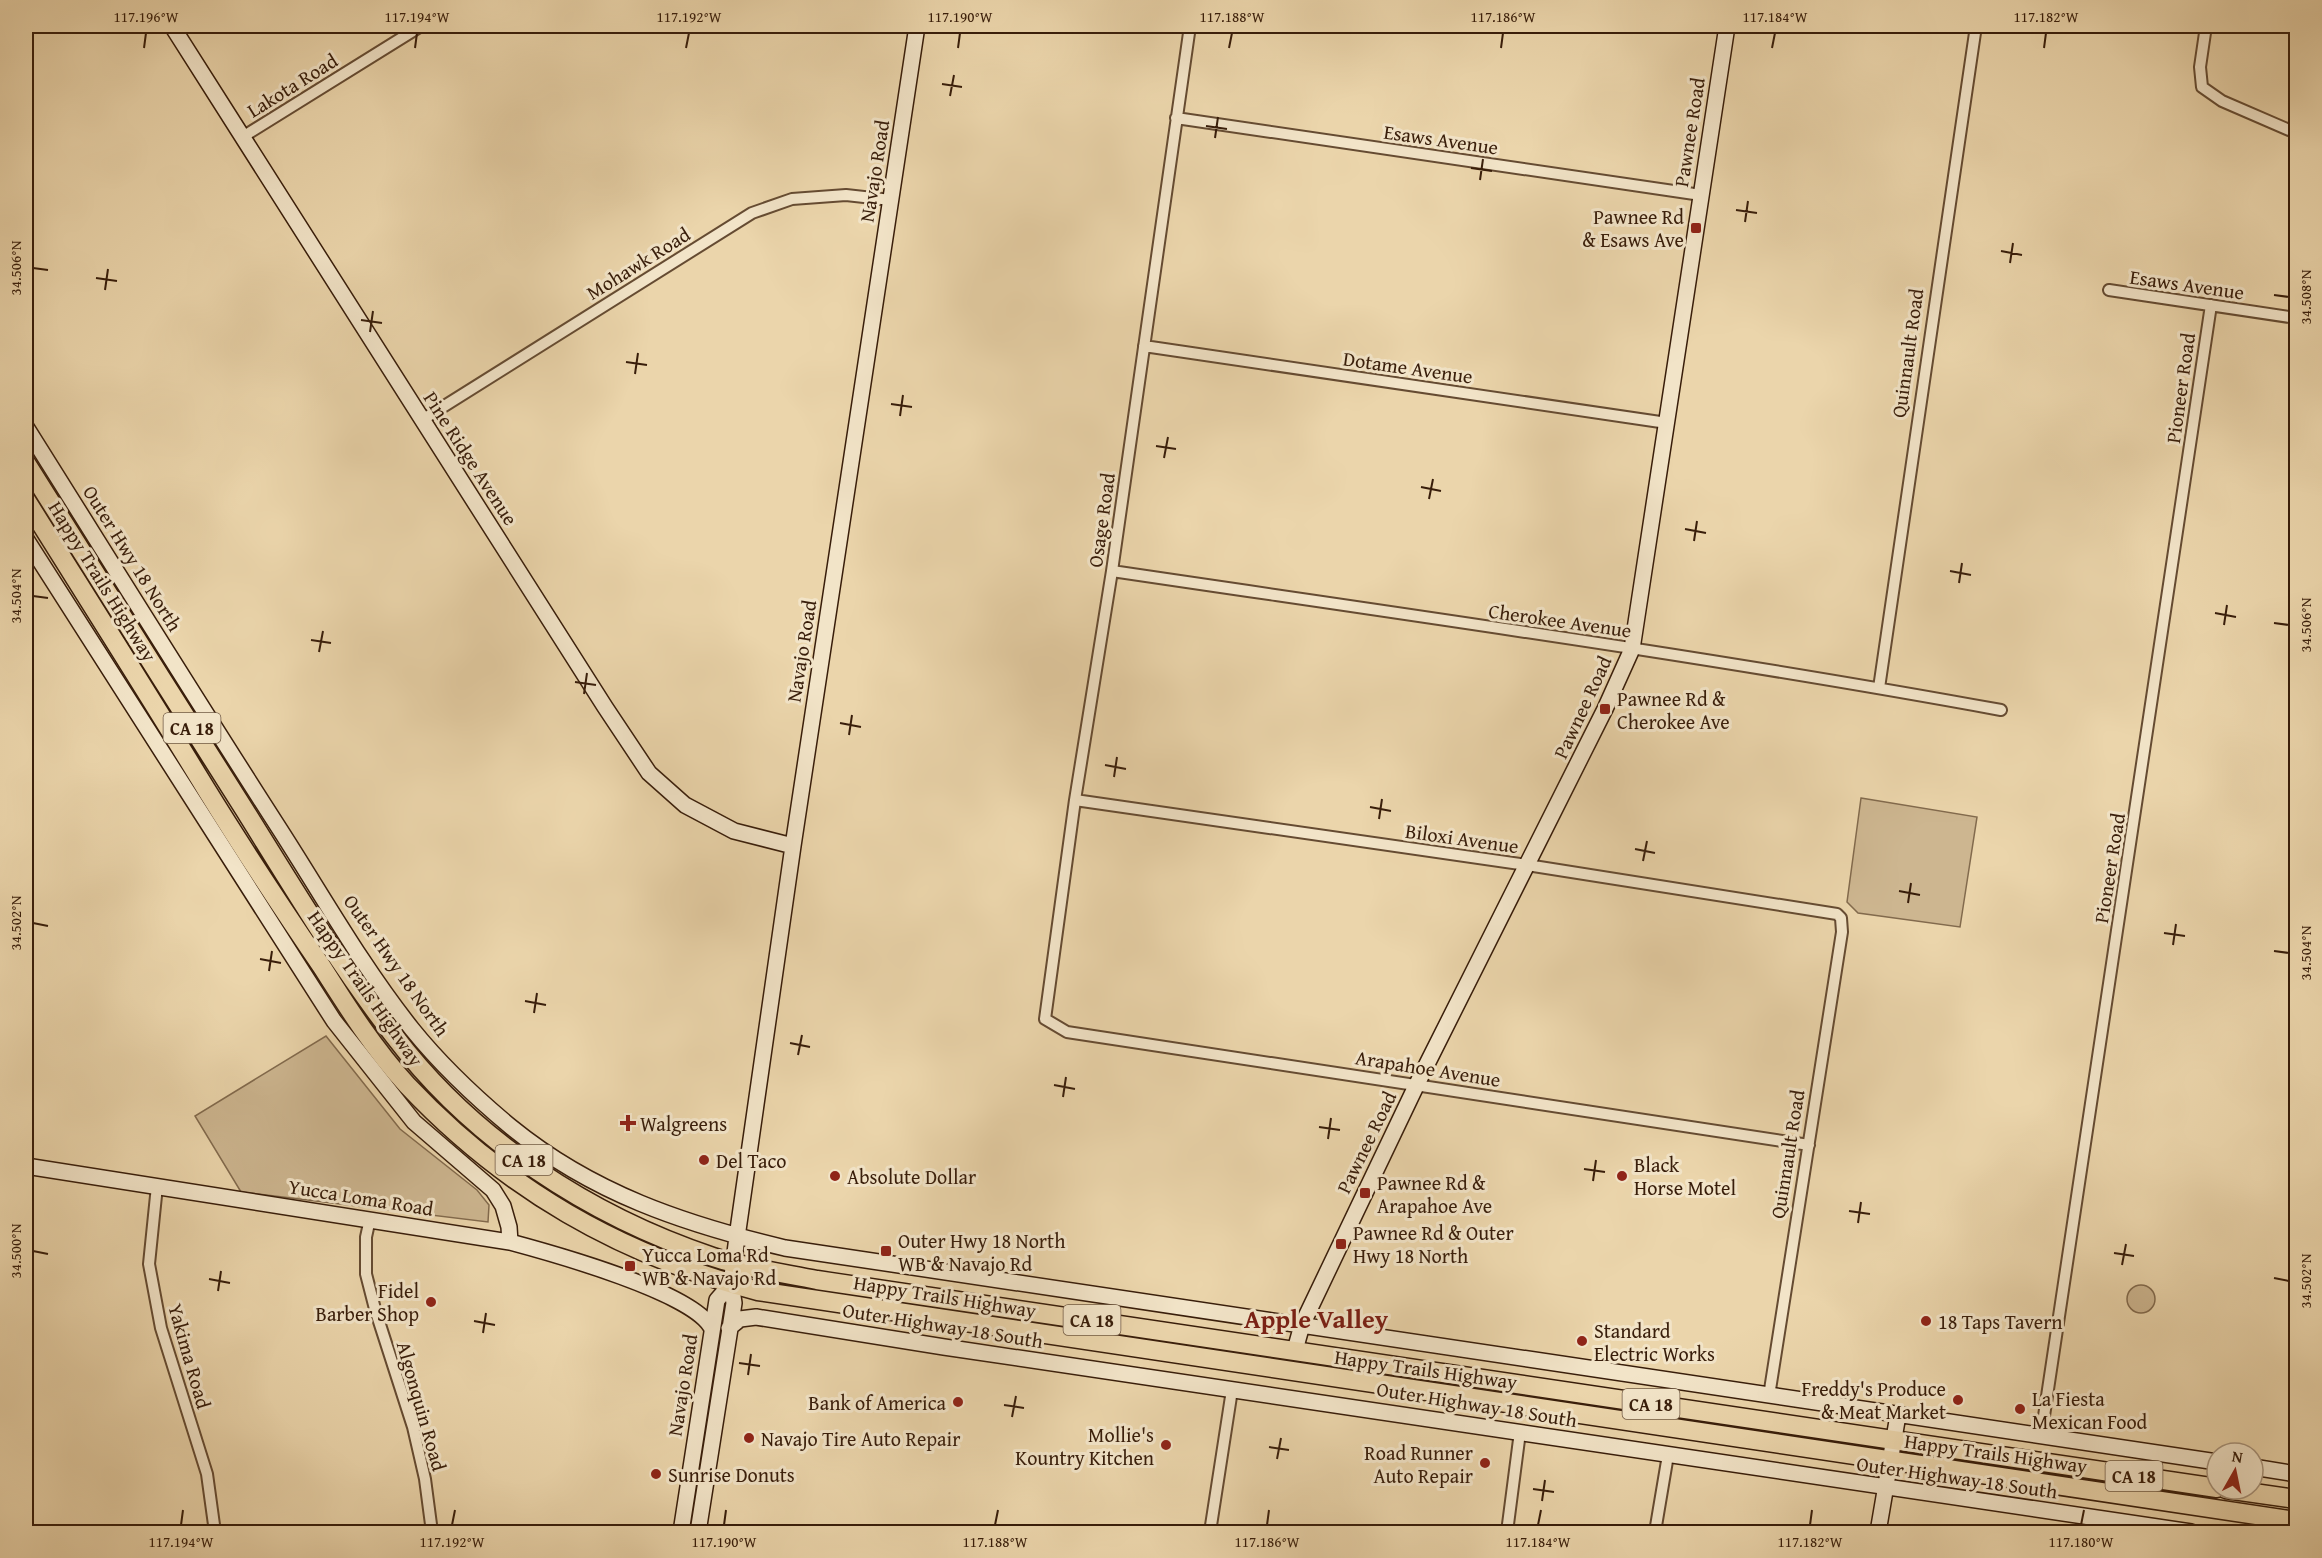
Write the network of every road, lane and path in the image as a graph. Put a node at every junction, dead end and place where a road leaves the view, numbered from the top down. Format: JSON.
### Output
{"nodes":[{"id":1,"x":172,"y":26,"type":"edge"},
{"id":2,"x":421,"y":26,"type":"edge"},
{"id":3,"x":917,"y":26,"type":"edge"},
{"id":4,"x":1190,"y":26,"type":"edge"},
{"id":5,"x":1726,"y":26,"type":"edge"},
{"id":6,"x":1976,"y":26,"type":"edge"},
{"id":7,"x":2206,"y":26,"type":"edge"},
{"id":8,"x":1176,"y":118,"type":"junction"},
{"id":9,"x":2296,"y":133,"type":"edge"},
{"id":10,"x":244,"y":136,"type":"junction"},
{"id":11,"x":1701,"y":195,"type":"junction"},
{"id":12,"x":891,"y":200,"type":"junction"},
{"id":13,"x":2109,"y":290,"type":"dead end"},
{"id":14,"x":2211,"y":305,"type":"junction"},
{"id":15,"x":2296,"y":318,"type":"edge"},
{"id":16,"x":1144,"y":346,"type":"junction"},
{"id":17,"x":422,"y":420,"type":"junction"},
{"id":18,"x":1666,"y":423,"type":"junction"},
{"id":19,"x":26,"y":427,"type":"edge"},
{"id":20,"x":26,"y":463,"type":"edge"},
{"id":21,"x":26,"y":500,"type":"edge"},
{"id":22,"x":26,"y":539,"type":"edge"},
{"id":23,"x":1112,"y":571,"type":"junction"},
{"id":24,"x":1632,"y":649,"type":"junction"},
{"id":25,"x":1879,"y":688,"type":"junction"},
{"id":26,"x":2001,"y":710,"type":"dead end"},
{"id":27,"x":1076,"y":800,"type":"junction"},
{"id":28,"x":793,"y":846,"type":"junction"},
{"id":29,"x":1527,"y":866,"type":"junction"},
{"id":30,"x":1841,"y":918,"type":"joint"},
{"id":31,"x":1045,"y":1019,"type":"joint"},
{"id":32,"x":1417,"y":1084,"type":"junction"},
{"id":33,"x":1809,"y":1145,"type":"junction"},
{"id":34,"x":26,"y":1166,"type":"edge"},
{"id":35,"x":157,"y":1186,"type":"junction"},
{"id":36,"x":370,"y":1219,"type":"junction"},
{"id":37,"x":737,"y":1237,"type":"junction"},
{"id":38,"x":510,"y":1242,"type":"junction"},
{"id":39,"x":734,"y":1263,"type":"junction"},
{"id":40,"x":731,"y":1284,"type":"junction"},
{"id":41,"x":717,"y":1300,"type":"junction"},
{"id":42,"x":681,"y":1301,"type":"junction"},
{"id":43,"x":734,"y":1303,"type":"junction"},
{"id":44,"x":756,"y":1317,"type":"junction"},
{"id":45,"x":1302,"y":1325,"type":"junction"},
{"id":46,"x":729,"y":1328,"type":"junction"},
{"id":47,"x":712,"y":1329,"type":"junction"},
{"id":48,"x":1295,"y":1350,"type":"junction"},
{"id":49,"x":1167,"y":1353,"type":"junction"},
{"id":50,"x":1408,"y":1368,"type":"junction"},
{"id":51,"x":1291,"y":1372,"type":"junction"},
{"id":52,"x":1232,"y":1390,"type":"junction"},
{"id":53,"x":1769,"y":1396,"type":"junction"},
{"id":54,"x":1287,"y":1397,"type":"junction"},
{"id":55,"x":1898,"y":1415,"type":"junction"},
{"id":56,"x":1521,"y":1432,"type":"junction"},
{"id":57,"x":2041,"y":1436,"type":"junction"},
{"id":58,"x":1893,"y":1441,"type":"junction"},
{"id":59,"x":1668,"y":1455,"type":"junction"},
{"id":60,"x":1889,"y":1460,"type":"junction"},
{"id":61,"x":2205,"y":1460,"type":"edge"},
{"id":62,"x":2265,"y":1469,"type":"edge"},
{"id":63,"x":2296,"y":1474,"type":"edge"},
{"id":64,"x":2205,"y":1486,"type":"edge"},
{"id":65,"x":1885,"y":1487,"type":"junction"},
{"id":66,"x":2265,"y":1495,"type":"edge"},
{"id":67,"x":2296,"y":1499,"type":"edge"},
{"id":68,"x":2296,"y":1521,"type":"edge"},
{"id":69,"x":2174,"y":1531,"type":"edge"},
{"id":70,"x":215,"y":1533,"type":"edge"},
{"id":71,"x":432,"y":1533,"type":"edge"},
{"id":72,"x":681,"y":1533,"type":"edge"},
{"id":73,"x":698,"y":1533,"type":"edge"},
{"id":74,"x":1210,"y":1533,"type":"edge"},
{"id":75,"x":1507,"y":1533,"type":"edge"},
{"id":76,"x":1655,"y":1533,"type":"edge"},
{"id":77,"x":1878,"y":1533,"type":"edge"},
{"id":78,"x":2191,"y":1533,"type":"edge"}],
"edges":[{"from":1,"to":10,"type":"street","name":"Pine Ridge Avenue"},
{"from":2,"to":10,"type":"street","name":"Lakota Road"},
{"from":3,"to":12,"type":"street","name":"Navajo Road"},
{"from":4,"to":8,"type":"street","name":"Osage Road"},
{"from":5,"to":11,"type":"street","name":"Pawnee Road"},
{"from":6,"to":25,"type":"street","name":"Quinnault Road"},
{"from":7,"to":9,"type":"street"},
{"from":8,"to":11,"type":"street","name":"Esaws Avenue"},
{"from":8,"to":16,"type":"street","name":"Osage Road"},
{"from":10,"to":17,"type":"street","name":"Pine Ridge Avenue"},
{"from":11,"to":18,"type":"street","name":"Pawnee Road"},
{"from":12,"to":17,"type":"street","name":"Mohawk Road"},
{"from":12,"to":28,"type":"street","name":"Navajo Road"},
{"from":13,"to":14,"type":"street","name":"Esaws Avenue"},
{"from":14,"to":15,"type":"street","name":"Esaws Avenue"},
{"from":14,"to":57,"type":"street","name":"Pioneer Road"},
{"from":16,"to":18,"type":"street","name":"Dotame Avenue"},
{"from":16,"to":23,"type":"street","name":"Osage Road"},
{"from":17,"to":28,"type":"street","name":"Pine Ridge Avenue"},
{"from":18,"to":24,"type":"street","name":"Pawnee Road"},
{"from":19,"to":37,"type":"street","name":"Outer Hwy 18 North"},
{"from":20,"to":39,"type":"main road","name":"Happy Trails Highway","number":"CA 18"},
{"from":21,"to":40,"type":"main road","name":"Happy Trails Highway","number":"CA 18"},
{"from":22,"to":38,"type":"street"},
{"from":23,"to":24,"type":"street","name":"Cherokee Avenue"},
{"from":23,"to":27,"type":"street","name":"Osage Road"},
{"from":24,"to":25,"type":"street","name":"Cherokee Avenue"},
{"from":24,"to":29,"type":"street","name":"Pawnee Road"},
{"from":25,"to":26,"type":"street","name":"Cherokee Avenue"},
{"from":27,"to":29,"type":"street","name":"Biloxi Avenue"},
{"from":27,"to":31,"type":"street","name":"Osage Road"},
{"from":28,"to":37,"type":"street","name":"Navajo Road"},
{"from":29,"to":30,"type":"street","name":"Biloxi Avenue"},
{"from":29,"to":32,"type":"street","name":"Pawnee Road"},
{"from":30,"to":33,"type":"street","name":"Quinnault Road"},
{"from":31,"to":32,"type":"street","name":"Arapahoe Avenue"},
{"from":32,"to":33,"type":"street","name":"Arapahoe Avenue"},
{"from":32,"to":45,"type":"street","name":"Pawnee Road"},
{"from":33,"to":53,"type":"street","name":"Quinnault Road"},
{"from":34,"to":35,"type":"street","name":"Yucca Loma Road"},
{"from":35,"to":36,"type":"street","name":"Yucca Loma Road"},
{"from":35,"to":70,"type":"street","name":"Yakima Road"},
{"from":36,"to":38,"type":"street","name":"Yucca Loma Road"},
{"from":36,"to":71,"type":"street","name":"Algonquin Road"},
{"from":37,"to":39,"type":"street","name":"Navajo Road"},
{"from":37,"to":45,"type":"street","name":"Outer Hwy 18 North"},
{"from":38,"to":42,"type":"street","name":"Yucca Loma Road"},
{"from":39,"to":40,"type":"street","name":"Navajo Road"},
{"from":39,"to":48,"type":"main road","name":"Happy Trails Highway","number":"CA 18"},
{"from":40,"to":41,"type":"street"},
{"from":40,"to":43,"type":"street","name":"Navajo Road"},
{"from":40,"to":49,"type":"main road","name":"Happy Trails Highway","number":"CA 18"},
{"from":41,"to":42,"type":"street"},
{"from":41,"to":47,"type":"street","name":"Navajo Road"},
{"from":42,"to":47,"type":"street"},
{"from":43,"to":44,"type":"street"},
{"from":43,"to":46,"type":"street","name":"Navajo Road"},
{"from":44,"to":46,"type":"street"},
{"from":44,"to":52,"type":"street","name":"Outer Highway 18 South"},
{"from":45,"to":48,"type":"street","name":"Pawnee Road"},
{"from":45,"to":53,"type":"street","name":"Outer Hwy 18 North"},
{"from":46,"to":73,"type":"street","name":"Navajo Road"},
{"from":47,"to":72,"type":"street","name":"Navajo Road"},
{"from":48,"to":49,"type":"main road"},
{"from":48,"to":50,"type":"main road","name":"Happy Trails Highway","number":"CA 18"},
{"from":49,"to":51,"type":"main road","name":"Happy Trails Highway","number":"CA 18"},
{"from":50,"to":51,"type":"main road"},
{"from":50,"to":58,"type":"main road","name":"Happy Trails Highway","number":"CA 18"},
{"from":51,"to":54,"type":"street"},
{"from":51,"to":60,"type":"main road","name":"Happy Trails Highway","number":"CA 18"},
{"from":52,"to":54,"type":"street","name":"Outer Highway 18 South"},
{"from":52,"to":74,"type":"street"},
{"from":53,"to":55,"type":"street","name":"Outer Hwy 18 North"},
{"from":54,"to":56,"type":"street","name":"Outer Highway 18 South"},
{"from":55,"to":57,"type":"street","name":"Outer Hwy 18 North"},
{"from":55,"to":58,"type":"street"},
{"from":56,"to":59,"type":"street","name":"Outer Highway 18 South"},
{"from":56,"to":75,"type":"street"},
{"from":57,"to":61,"type":"street","name":"Outer Hwy 18 North"},
{"from":58,"to":60,"type":"street"},
{"from":58,"to":64,"type":"main road","name":"Happy Trails Highway","number":"CA 18"},
{"from":59,"to":65,"type":"street","name":"Outer Highway 18 South"},
{"from":59,"to":76,"type":"street"},
{"from":60,"to":65,"type":"street"},
{"from":60,"to":68,"type":"main road","name":"Happy Trails Highway","number":"CA 18"},
{"from":62,"to":63,"type":"street"},
{"from":65,"to":69,"type":"street","name":"Outer Highway 18 South"},
{"from":65,"to":77,"type":"street"},
{"from":66,"to":67,"type":"main road"},
{"from":69,"to":78,"type":"street","name":"Outer Highway 18 South"}]}
